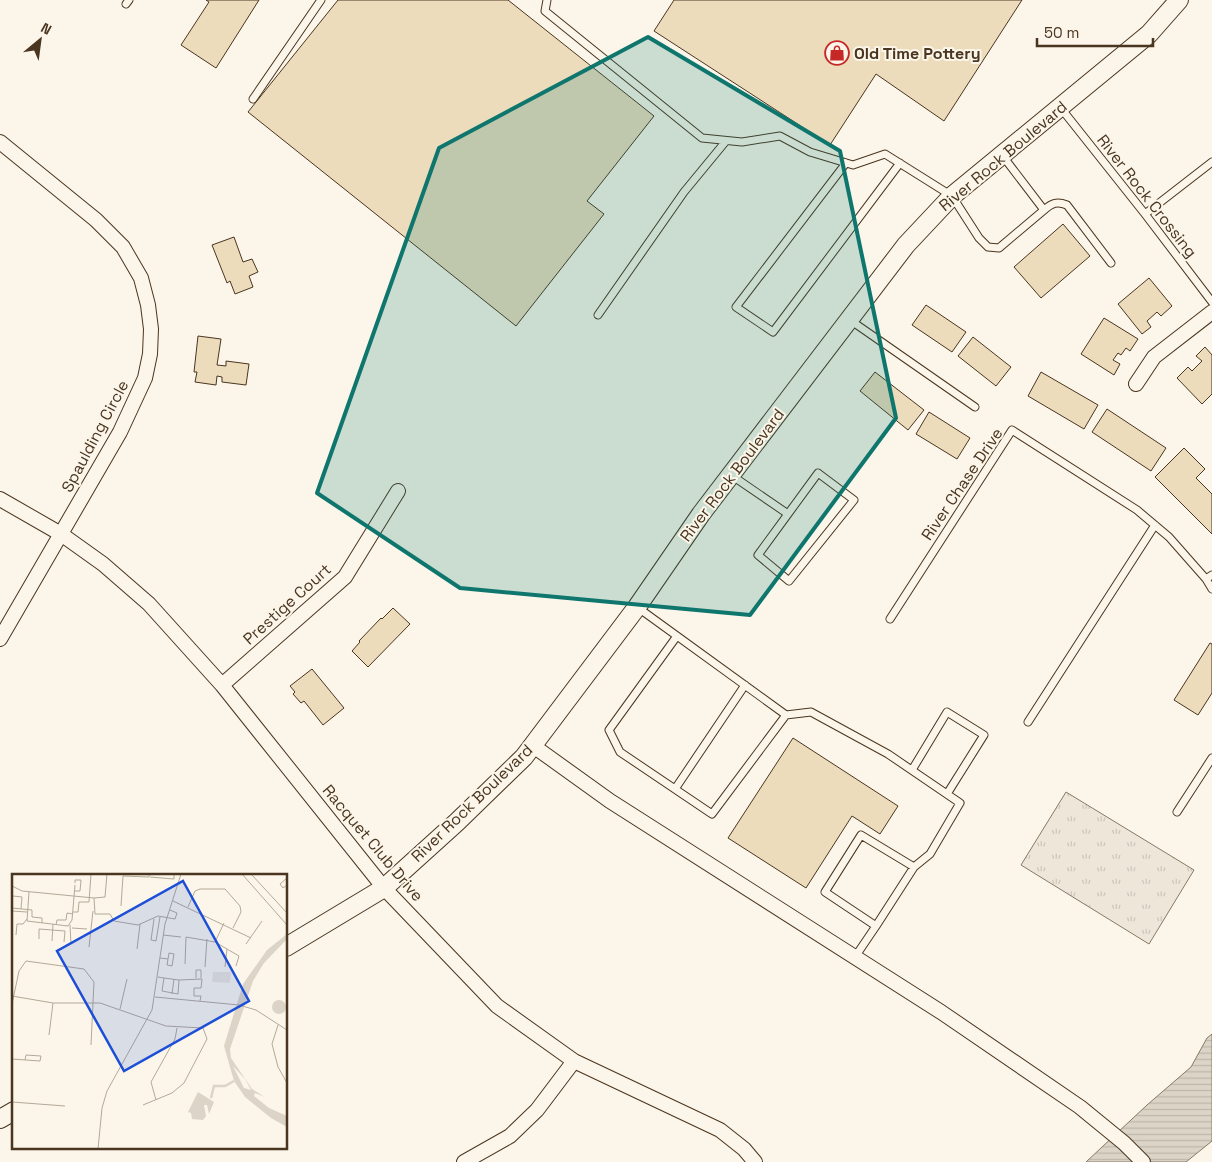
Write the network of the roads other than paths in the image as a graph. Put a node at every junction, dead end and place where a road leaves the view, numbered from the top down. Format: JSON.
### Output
{"nodes":[{"id":1,"x":321,"y":0,"type":"edge"},
{"id":2,"x":546,"y":0,"type":"edge"},
{"id":3,"x":1179,"y":0,"type":"edge"},
{"id":4,"x":253,"y":99,"type":"dead end"},
{"id":5,"x":1060,"y":107,"type":"junction"},
{"id":6,"x":726,"y":141,"type":"junction"},
{"id":7,"x":0,"y":142,"type":"edge"},
{"id":8,"x":1001,"y":155,"type":"junction"},
{"id":9,"x":1212,"y":162,"type":"edge"},
{"id":10,"x":846,"y":163,"type":"junction"},
{"id":11,"x":900,"y":164,"type":"junction"},
{"id":12,"x":952,"y":196,"type":"junction"},
{"id":13,"x":1044,"y":210,"type":"junction"},
{"id":14,"x":1145,"y":214,"type":"junction"},
{"id":15,"x":1111,"y":263,"type":"dead end"},
{"id":16,"x":1212,"y":302,"type":"edge"},
{"id":17,"x":1212,"y":312,"type":"edge"},
{"id":18,"x":598,"y":315,"type":"dead end"},
{"id":19,"x":849,"y":319,"type":"junction"},
{"id":20,"x":1136,"y":384,"type":"dead end"},
{"id":21,"x":975,"y":407,"type":"dead end"},
{"id":22,"x":730,"y":475,"type":"junction"},
{"id":23,"x":398,"y":491,"type":"dead end"},
{"id":24,"x":0,"y":499,"type":"edge"},
{"id":25,"x":788,"y":514,"type":"junction"},
{"id":26,"x":1154,"y":525,"type":"junction"},
{"id":27,"x":61,"y":534,"type":"junction"},
{"id":28,"x":1209,"y":577,"type":"edge"},
{"id":29,"x":1212,"y":589,"type":"edge"},
{"id":30,"x":637,"y":607,"type":"junction"},
{"id":31,"x":890,"y":619,"type":"dead end"},
{"id":32,"x":677,"y":636,"type":"junction"},
{"id":33,"x":0,"y":639,"type":"edge"},
{"id":34,"x":222,"y":685,"type":"junction"},
{"id":35,"x":745,"y":685,"type":"junction"},
{"id":36,"x":786,"y":715,"type":"junction"},
{"id":37,"x":1028,"y":722,"type":"dead end"},
{"id":38,"x":532,"y":745,"type":"junction"},
{"id":39,"x":1212,"y":758,"type":"edge"},
{"id":40,"x":912,"y":770,"type":"junction"},
{"id":41,"x":675,"y":790,"type":"junction"},
{"id":42,"x":947,"y":794,"type":"junction"},
{"id":43,"x":1177,"y":812,"type":"dead end"},
{"id":44,"x":914,"y":867,"type":"junction"},
{"id":45,"x":384,"y":888,"type":"junction"},
{"id":46,"x":876,"y":926,"type":"junction"},
{"id":47,"x":288,"y":945,"type":"edge"},
{"id":48,"x":855,"y":957,"type":"junction"},
{"id":49,"x":574,"y":1061,"type":"junction"},
{"id":50,"x":12,"y":1112,"type":"edge"},
{"id":51,"x":0,"y":1119,"type":"edge"},
{"id":52,"x":464,"y":1162,"type":"edge"},
{"id":53,"x":755,"y":1162,"type":"edge"},
{"id":54,"x":1143,"y":1162,"type":"edge"}],
"edges":[{"from":1,"to":4,"type":"lane"},
{"from":2,"to":6,"type":"lane"},
{"from":3,"to":5,"type":"street","name":"River Rock Boulevard"},
{"from":5,"to":8,"type":"street","name":"River Rock Boulevard"},
{"from":5,"to":14,"type":"lane","name":"River Rock Crossing"},
{"from":6,"to":10,"type":"lane"},
{"from":6,"to":18,"type":"lane"},
{"from":7,"to":27,"type":"street","name":"Spaulding Circle"},
{"from":8,"to":12,"type":"street","name":"River Rock Boulevard"},
{"from":8,"to":13,"type":"lane"},
{"from":9,"to":14,"type":"lane"},
{"from":10,"to":11,"type":"lane"},
{"from":10,"to":11,"type":"lane"},
{"from":11,"to":12,"type":"lane"},
{"from":12,"to":13,"type":"lane"},
{"from":12,"to":19,"type":"street","name":"River Rock Boulevard"},
{"from":13,"to":15,"type":"lane"},
{"from":14,"to":16,"type":"lane","name":"River Rock Crossing"},
{"from":17,"to":20,"type":"street"},
{"from":19,"to":21,"type":"lane"},
{"from":19,"to":22,"type":"street","name":"River Rock Boulevard"},
{"from":22,"to":25,"type":"lane"},
{"from":22,"to":30,"type":"street","name":"River Rock Boulevard"},
{"from":23,"to":34,"type":"street","name":"Prestige Court"},
{"from":24,"to":27,"type":"street","name":"Racquet Club Drive"},
{"from":25,"to":25,"type":"lane"},
{"from":26,"to":28,"type":"lane","name":"River Chase Drive"},
{"from":26,"to":31,"type":"lane","name":"River Chase Drive"},
{"from":26,"to":37,"type":"lane"},
{"from":27,"to":33,"type":"street","name":"Spaulding Circle"},
{"from":27,"to":34,"type":"street","name":"Racquet Club Drive"},
{"from":28,"to":29,"type":"lane","name":"River Chase Drive"},
{"from":30,"to":32,"type":"lane"},
{"from":30,"to":38,"type":"street","name":"River Rock Boulevard"},
{"from":32,"to":35,"type":"lane"},
{"from":32,"to":41,"type":"lane"},
{"from":34,"to":45,"type":"street","name":"Racquet Club Drive"},
{"from":35,"to":36,"type":"lane"},
{"from":35,"to":41,"type":"lane"},
{"from":36,"to":40,"type":"lane"},
{"from":36,"to":41,"type":"lane"},
{"from":38,"to":45,"type":"street","name":"River Rock Boulevard"},
{"from":38,"to":48,"type":"street"},
{"from":39,"to":43,"type":"lane"},
{"from":40,"to":42,"type":"lane"},
{"from":40,"to":42,"type":"lane"},
{"from":42,"to":44,"type":"lane"},
{"from":44,"to":46,"type":"lane"},
{"from":44,"to":46,"type":"lane"},
{"from":45,"to":47,"type":"street","name":"River Rock Boulevard"},
{"from":45,"to":49,"type":"street","name":"Racquet Club Drive"},
{"from":46,"to":48,"type":"lane"},
{"from":48,"to":54,"type":"street"},
{"from":49,"to":52,"type":"street"},
{"from":49,"to":53,"type":"street","name":"Racquet Club Drive"},
{"from":50,"to":51,"type":"street"}]}
